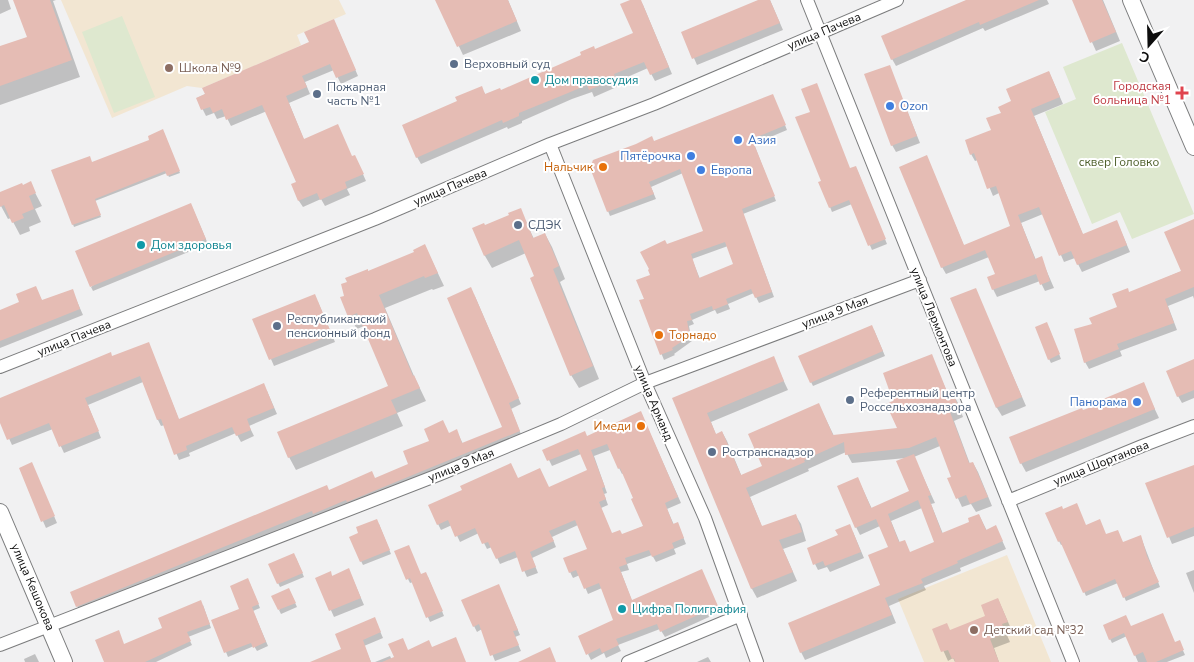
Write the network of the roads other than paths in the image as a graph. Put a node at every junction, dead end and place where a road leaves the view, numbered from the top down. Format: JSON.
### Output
{"nodes":[{"id":1,"x":807,"y":0,"type":"edge"},
{"id":2,"x":897,"y":0,"type":"edge"},
{"id":3,"x":1131,"y":0,"type":"edge"},
{"id":4,"x":820,"y":33,"type":"junction"},
{"id":5,"x":550,"y":144,"type":"junction"},
{"id":6,"x":1194,"y":147,"type":"edge"},
{"id":7,"x":920,"y":280,"type":"junction"},
{"id":8,"x":0,"y":368,"type":"edge"},
{"id":9,"x":645,"y":384,"type":"junction"},
{"id":10,"x":1194,"y":426,"type":"edge"},
{"id":11,"x":1008,"y":501,"type":"junction"},
{"id":12,"x":0,"y":512,"type":"edge"},
{"id":13,"x":741,"y":615,"type":"junction"},
{"id":14,"x":50,"y":626,"type":"junction"},
{"id":15,"x":0,"y":645,"type":"edge"},
{"id":16,"x":64,"y":662,"type":"edge"},
{"id":17,"x":628,"y":662,"type":"edge"},
{"id":18,"x":757,"y":662,"type":"edge"},
{"id":19,"x":1073,"y":662,"type":"edge"}],
"edges":[{"from":1,"to":4,"type":"street","name":"улица Лермонтова"},
{"from":2,"to":4,"type":"street","name":"улица Пачева"},
{"from":3,"to":6,"type":"street"},
{"from":4,"to":5,"type":"street","name":"улица Пачева"},
{"from":4,"to":7,"type":"street","name":"улица Лермонтова"},
{"from":5,"to":8,"type":"street","name":"улица Пачева"},
{"from":5,"to":9,"type":"street","name":"улица Арманд"},
{"from":7,"to":9,"type":"street","name":"улица 9 Мая"},
{"from":7,"to":11,"type":"street","name":"улица Лермонтова"},
{"from":9,"to":13,"type":"street","name":"улица Арманд"},
{"from":9,"to":14,"type":"street","name":"улица 9 Мая"},
{"from":10,"to":11,"type":"street","name":"улица Шортанова"},
{"from":11,"to":19,"type":"street","name":"улица Лермонтова"},
{"from":12,"to":14,"type":"street","name":"улица Кешокова"},
{"from":13,"to":17,"type":"street"},
{"from":13,"to":18,"type":"street","name":"улица Арманд"},
{"from":14,"to":15,"type":"street","name":"улица 9 Мая"},
{"from":14,"to":16,"type":"street","name":"улица Кешокова"}]}
